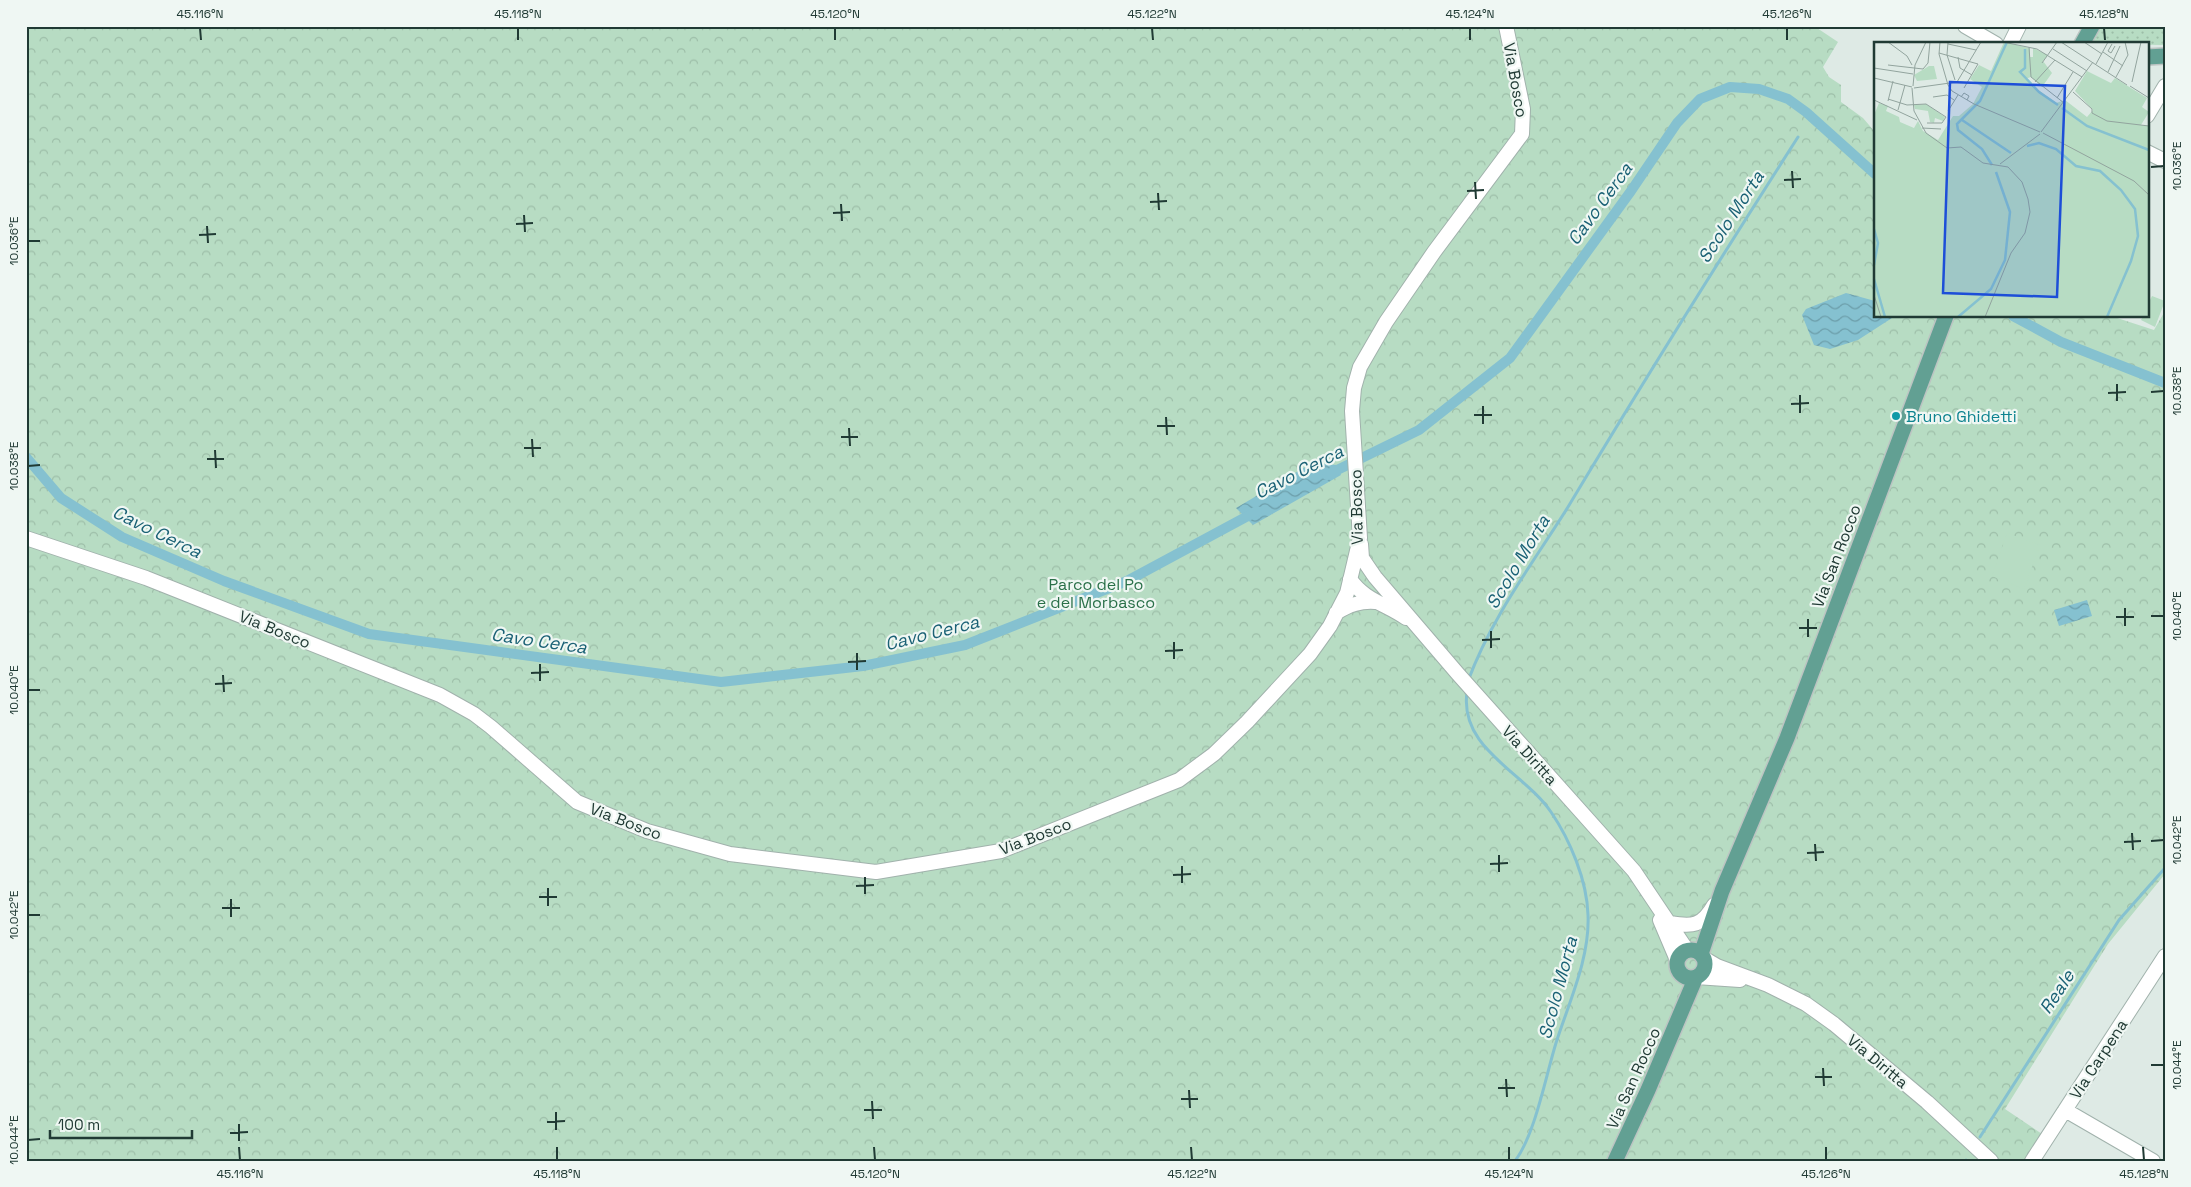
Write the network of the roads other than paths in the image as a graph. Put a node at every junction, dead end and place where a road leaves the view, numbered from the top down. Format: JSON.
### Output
{"nodes":[{"id":1,"x":1506,"y":26,"type":"edge"},
{"id":2,"x":1965,"y":26,"type":"edge"},
{"id":3,"x":2019,"y":26,"type":"edge"},
{"id":4,"x":2092,"y":26,"type":"edge"},
{"id":5,"x":1993,"y":42,"type":"edge"},
{"id":6,"x":2011,"y":42,"type":"edge"},
{"id":7,"x":2083,"y":42,"type":"edge"},
{"id":8,"x":2148,"y":57,"type":"edge"},
{"id":9,"x":2164,"y":58,"type":"edge"},
{"id":10,"x":2165,"y":86,"type":"edge"},
{"id":11,"x":2148,"y":114,"type":"edge"},
{"id":12,"x":2148,"y":153,"type":"edge"},
{"id":13,"x":2165,"y":162,"type":"edge"},
{"id":14,"x":1945,"y":318,"type":"edge"},
{"id":15,"x":26,"y":538,"type":"edge"},
{"id":16,"x":1360,"y":538,"type":"junction"},
{"id":17,"x":1375,"y":577,"type":"junction"},
{"id":18,"x":1350,"y":579,"type":"junction"},
{"id":19,"x":1375,"y":602,"type":"junction"},
{"id":20,"x":1336,"y":613,"type":"junction"},
{"id":21,"x":1415,"y":624,"type":"junction"},
{"id":22,"x":1646,"y":887,"type":"junction"},
{"id":23,"x":1722,"y":891,"type":"junction"},
{"id":24,"x":1706,"y":918,"type":"junction"},
{"id":25,"x":1670,"y":923,"type":"junction"},
{"id":26,"x":1693,"y":956,"type":"junction"},
{"id":27,"x":2165,"y":956,"type":"edge"},
{"id":28,"x":1690,"y":977,"type":"junction"},
{"id":29,"x":1753,"y":981,"type":"junction"},
{"id":30,"x":2065,"y":1110,"type":"junction"},
{"id":31,"x":1615,"y":1161,"type":"edge"},
{"id":32,"x":1991,"y":1161,"type":"edge"},
{"id":33,"x":2032,"y":1161,"type":"edge"},
{"id":34,"x":2152,"y":1161,"type":"edge"}],
"edges":[{"from":1,"to":16,"type":"street","name":"Via Bosco"},
{"from":2,"to":5,"type":"street"},
{"from":3,"to":6,"type":"street"},
{"from":4,"to":7,"type":"main road"},
{"from":8,"to":9,"type":"main road"},
{"from":10,"to":11,"type":"street"},
{"from":12,"to":13,"type":"street"},
{"from":14,"to":23,"type":"main road","name":"Via San Rocco"},
{"from":15,"to":20,"type":"street","name":"Via Bosco"},
{"from":16,"to":17,"type":"street","name":"Via Diritta"},
{"from":16,"to":18,"type":"street","name":"Via Bosco"},
{"from":17,"to":18,"type":"street"},
{"from":17,"to":21,"type":"street","name":"Via Diritta"},
{"from":18,"to":19,"type":"street","name":"Via Diritta"},
{"from":18,"to":20,"type":"street","name":"Via Bosco"},
{"from":19,"to":20,"type":"street"},
{"from":19,"to":21,"type":"street","name":"Via Diritta"},
{"from":21,"to":22,"type":"street","name":"Via Diritta"},
{"from":22,"to":25,"type":"street","name":"Via Diritta"},
{"from":22,"to":26,"type":"street","name":"Via Diritta"},
{"from":23,"to":24,"type":"street","name":"Via San Rocco"},
{"from":23,"to":26,"type":"main road","name":"Via San Rocco"},
{"from":24,"to":25,"type":"street"},
{"from":24,"to":26,"type":"main road","name":"Via San Rocco"},
{"from":25,"to":26,"type":"street","name":"Via Diritta"},
{"from":26,"to":28,"type":"main road","name":"Via San Rocco"},
{"from":26,"to":28,"type":"main road"},
{"from":26,"to":29,"type":"street","name":"Via Diritta"},
{"from":27,"to":30,"type":"street","name":"Via Carpena"},
{"from":28,"to":29,"type":"street","name":"Via Diritta"},
{"from":28,"to":31,"type":"main road","name":"Via San Rocco"},
{"from":29,"to":32,"type":"street","name":"Via Diritta"},
{"from":30,"to":33,"type":"street","name":"Via Carpena"},
{"from":30,"to":34,"type":"street"}]}
